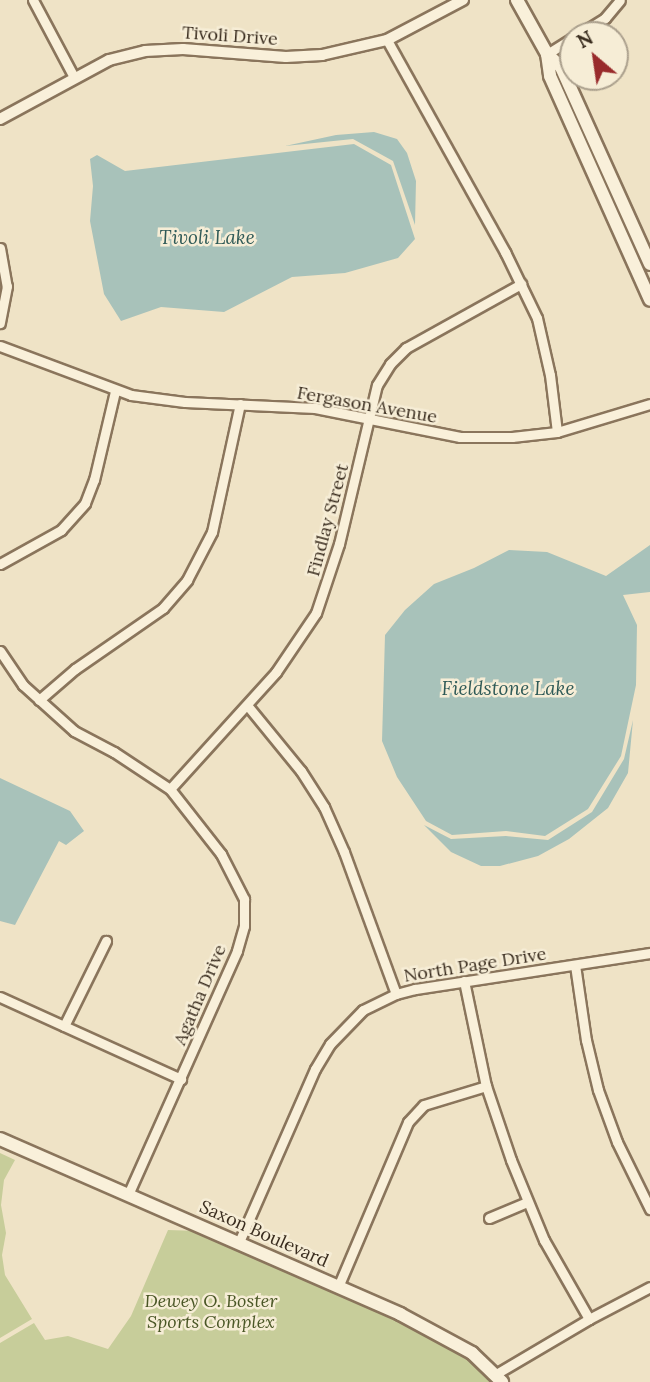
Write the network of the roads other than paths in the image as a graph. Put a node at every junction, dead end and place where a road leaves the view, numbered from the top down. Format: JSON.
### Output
{"nodes":[{"id":1,"x":33,"y":0,"type":"edge"},
{"id":2,"x":463,"y":0,"type":"edge"},
{"id":3,"x":517,"y":0,"type":"edge"},
{"id":4,"x":620,"y":0,"type":"edge"},
{"id":5,"x":600,"y":21,"type":"edge"},
{"id":6,"x":387,"y":40,"type":"junction"},
{"id":7,"x":559,"y":47,"type":"edge"},
{"id":8,"x":547,"y":54,"type":"junction"},
{"id":9,"x":74,"y":77,"type":"junction"},
{"id":10,"x":0,"y":119,"type":"edge"},
{"id":11,"x":0,"y":248,"type":"edge"},
{"id":12,"x":650,"y":264,"type":"edge"},
{"id":13,"x":521,"y":284,"type":"junction"},
{"id":14,"x":649,"y":293,"type":"edge"},
{"id":15,"x":0,"y":323,"type":"edge"},
{"id":16,"x":0,"y":346,"type":"edge"},
{"id":17,"x":115,"y":391,"type":"junction"},
{"id":18,"x":240,"y":404,"type":"junction"},
{"id":19,"x":650,"y":404,"type":"edge"},
{"id":20,"x":369,"y":419,"type":"junction"},
{"id":21,"x":557,"y":432,"type":"junction"},
{"id":22,"x":0,"y":564,"type":"edge"},
{"id":23,"x":0,"y":651,"type":"edge"},
{"id":24,"x":38,"y":700,"type":"junction"},
{"id":25,"x":247,"y":705,"type":"junction"},
{"id":26,"x":170,"y":789,"type":"junction"},
{"id":27,"x":106,"y":941,"type":"dead end"},
{"id":28,"x":650,"y":953,"type":"edge"},
{"id":29,"x":575,"y":965,"type":"junction"},
{"id":30,"x":464,"y":981,"type":"junction"},
{"id":31,"x":396,"y":994,"type":"junction"},
{"id":32,"x":0,"y":997,"type":"edge"},
{"id":33,"x":65,"y":1026,"type":"junction"},
{"id":34,"x":181,"y":1079,"type":"junction"},
{"id":35,"x":486,"y":1086,"type":"junction"},
{"id":36,"x":0,"y":1139,"type":"edge"},
{"id":37,"x":129,"y":1193,"type":"junction"},
{"id":38,"x":527,"y":1202,"type":"junction"},
{"id":39,"x":650,"y":1209,"type":"edge"},
{"id":40,"x":489,"y":1219,"type":"dead end"},
{"id":41,"x":239,"y":1242,"type":"junction"},
{"id":42,"x":338,"y":1287,"type":"junction"},
{"id":43,"x":650,"y":1287,"type":"edge"},
{"id":44,"x":589,"y":1318,"type":"junction"},
{"id":45,"x":499,"y":1378,"type":"edge"}],
"edges":[{"from":1,"to":9,"type":"street"},
{"from":2,"to":6,"type":"street","name":"Tivoli Drive"},
{"from":3,"to":8,"type":"main road"},
{"from":4,"to":5,"type":"street"},
{"from":6,"to":9,"type":"street","name":"Tivoli Drive"},
{"from":6,"to":13,"type":"street"},
{"from":7,"to":8,"type":"street"},
{"from":8,"to":12,"type":"main road"},
{"from":8,"to":14,"type":"main road"},
{"from":9,"to":10,"type":"street","name":"Tivoli Drive"},
{"from":11,"to":15,"type":"street"},
{"from":13,"to":20,"type":"street","name":"Findlay Street"},
{"from":13,"to":21,"type":"street"},
{"from":16,"to":17,"type":"street","name":"Fergason Avenue"},
{"from":17,"to":18,"type":"street","name":"Fergason Avenue"},
{"from":17,"to":22,"type":"street"},
{"from":18,"to":20,"type":"street","name":"Fergason Avenue"},
{"from":18,"to":24,"type":"street"},
{"from":19,"to":21,"type":"street","name":"Fergason Avenue"},
{"from":20,"to":21,"type":"street","name":"Fergason Avenue"},
{"from":20,"to":25,"type":"street","name":"Findlay Street"},
{"from":23,"to":24,"type":"street","name":"Agatha Drive"},
{"from":24,"to":26,"type":"street","name":"Agatha Drive"},
{"from":25,"to":26,"type":"street","name":"Findlay Street"},
{"from":25,"to":31,"type":"street"},
{"from":26,"to":34,"type":"street","name":"Agatha Drive"},
{"from":27,"to":33,"type":"street"},
{"from":28,"to":29,"type":"street","name":"North Page Drive"},
{"from":29,"to":30,"type":"street","name":"North Page Drive"},
{"from":29,"to":39,"type":"street"},
{"from":30,"to":31,"type":"street","name":"North Page Drive"},
{"from":30,"to":35,"type":"street"},
{"from":31,"to":41,"type":"street","name":"North Page Drive"},
{"from":32,"to":33,"type":"street"},
{"from":33,"to":34,"type":"street"},
{"from":34,"to":37,"type":"street","name":"Agatha Drive"},
{"from":35,"to":38,"type":"street"},
{"from":35,"to":42,"type":"street"},
{"from":36,"to":37,"type":"main road","name":"Saxon Boulevard"},
{"from":37,"to":41,"type":"main road","name":"Saxon Boulevard"},
{"from":38,"to":40,"type":"street"},
{"from":38,"to":44,"type":"street"},
{"from":41,"to":42,"type":"main road","name":"Saxon Boulevard"},
{"from":42,"to":45,"type":"main road","name":"Saxon Boulevard"},
{"from":43,"to":44,"type":"street"},
{"from":44,"to":45,"type":"street"}]}
